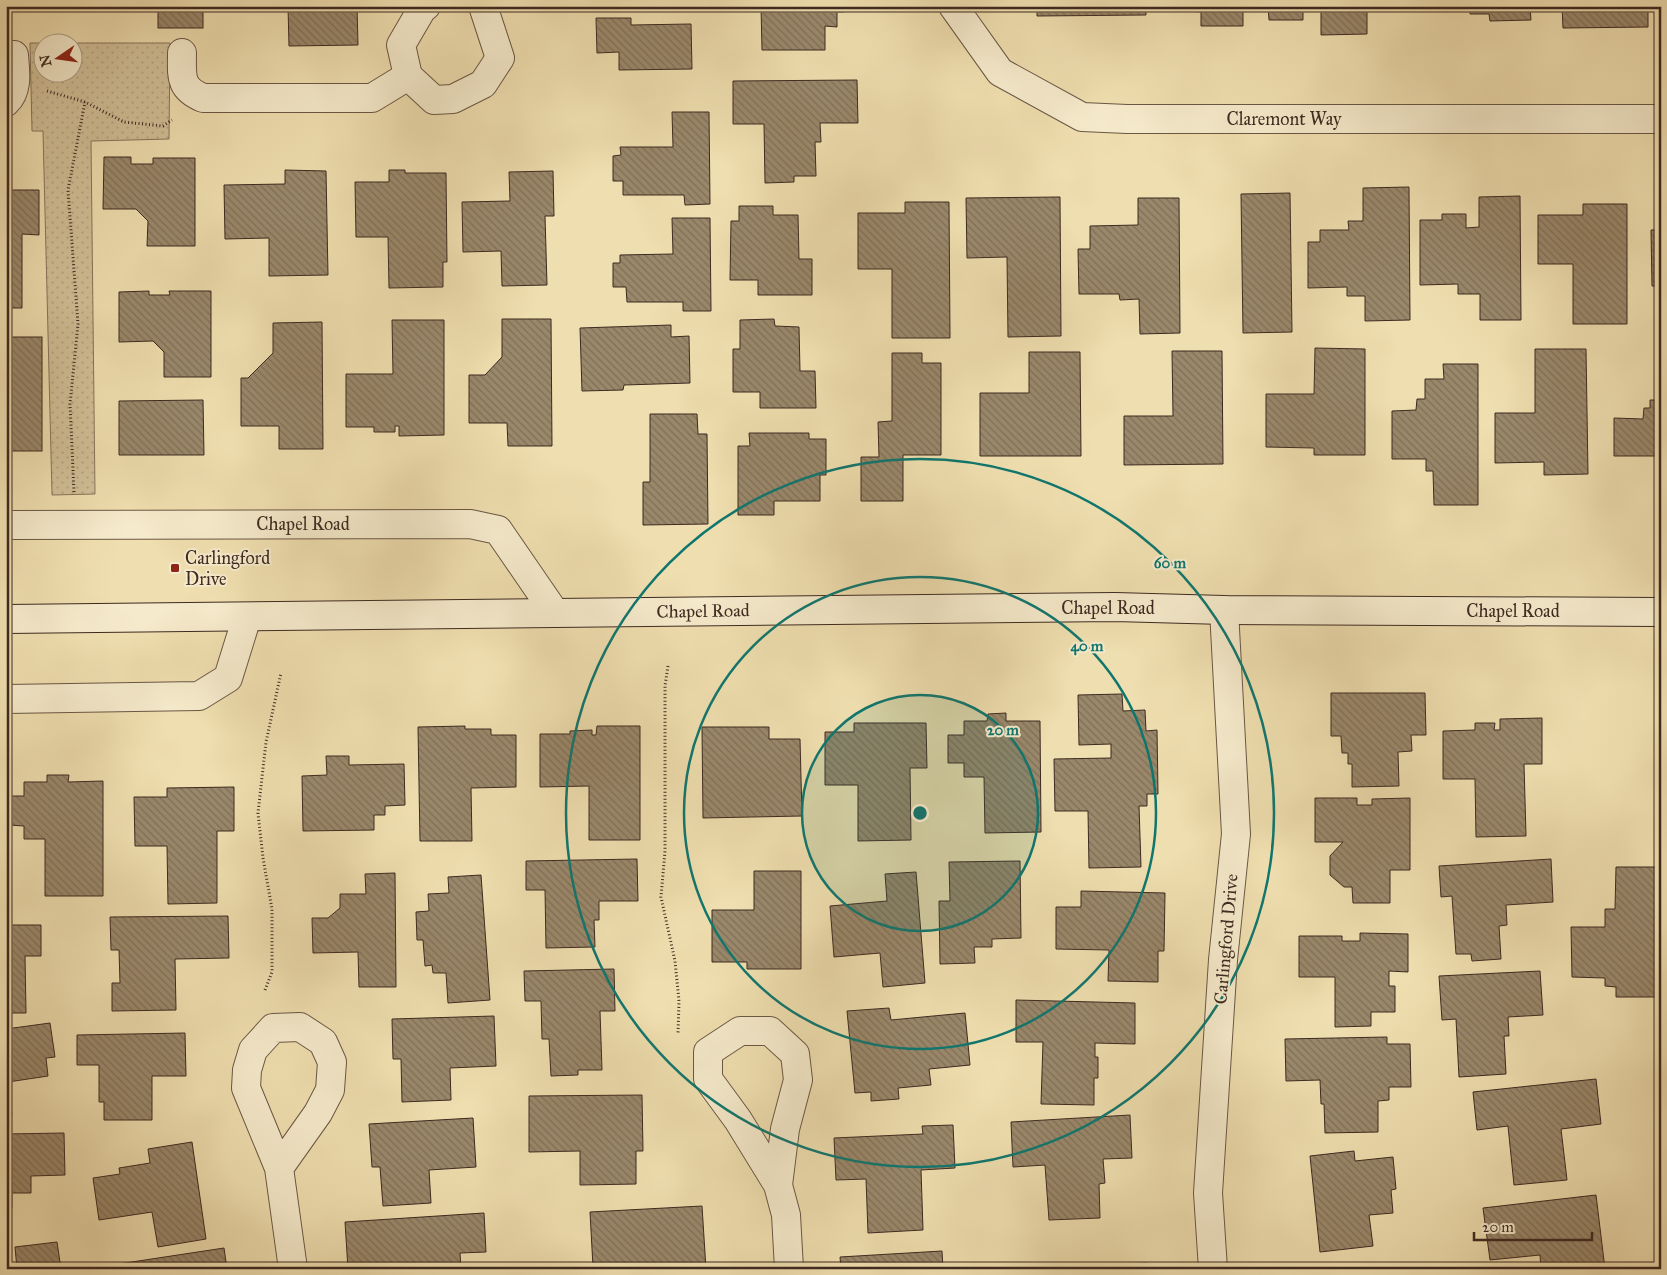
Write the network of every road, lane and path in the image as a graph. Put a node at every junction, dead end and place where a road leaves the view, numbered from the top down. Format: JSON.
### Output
{"nodes":[{"id":1,"x":426,"y":6,"type":"edge"},
{"id":2,"x":483,"y":6,"type":"edge"},
{"id":3,"x":953,"y":6,"type":"edge"},
{"id":4,"x":182,"y":53,"type":"dead end"},
{"id":5,"x":14,"y":54,"type":"dead end"},
{"id":6,"x":408,"y":76,"type":"junction"},
{"id":7,"x":11,"y":94,"type":"edge"},
{"id":8,"x":203,"y":98,"type":"junction"},
{"id":9,"x":85,"y":102,"type":"junction"},
{"id":10,"x":1661,"y":119,"type":"edge"},
{"id":11,"x":74,"y":496,"type":"dead end"},
{"id":12,"x":6,"y":525,"type":"edge"},
{"id":13,"x":1224,"y":610,"type":"junction"},
{"id":14,"x":1661,"y":612,"type":"edge"},
{"id":15,"x":555,"y":613,"type":"junction"},
{"id":16,"x":247,"y":617,"type":"junction"},
{"id":17,"x":6,"y":619,"type":"edge"},
{"id":18,"x":668,"y":666,"type":"dead end"},
{"id":19,"x":281,"y":673,"type":"dead end"},
{"id":20,"x":6,"y":699,"type":"edge"},
{"id":21,"x":265,"y":990,"type":"dead end"},
{"id":22,"x":678,"y":1038,"type":"dead end"},
{"id":23,"x":279,"y":1168,"type":"junction"},
{"id":24,"x":778,"y":1185,"type":"junction"},
{"id":25,"x":293,"y":1269,"type":"edge"},
{"id":26,"x":789,"y":1269,"type":"edge"},
{"id":27,"x":1214,"y":1269,"type":"edge"}],
"edges":[{"from":1,"to":6,"type":"street"},
{"from":2,"to":6,"type":"street"},
{"from":3,"to":10,"type":"street","name":"Claremont Way"},
{"from":4,"to":8,"type":"street"},
{"from":5,"to":7,"type":"street"},
{"from":6,"to":8,"type":"street"},
{"from":7,"to":9,"type":"path"},
{"from":8,"to":9,"type":"path"},
{"from":9,"to":11,"type":"path"},
{"from":12,"to":15,"type":"street","name":"Chapel Road"},
{"from":13,"to":14,"type":"street","name":"Chapel Road"},
{"from":13,"to":15,"type":"street","name":"Chapel Road"},
{"from":13,"to":27,"type":"street","name":"Carlingford Drive"},
{"from":15,"to":16,"type":"street","name":"Chapel Road"},
{"from":16,"to":17,"type":"street","name":"Chapel Road"},
{"from":16,"to":20,"type":"street"},
{"from":18,"to":22,"type":"path"},
{"from":19,"to":21,"type":"path"},
{"from":23,"to":23,"type":"street"},
{"from":23,"to":25,"type":"street"},
{"from":24,"to":24,"type":"street"},
{"from":24,"to":26,"type":"street"}]}
